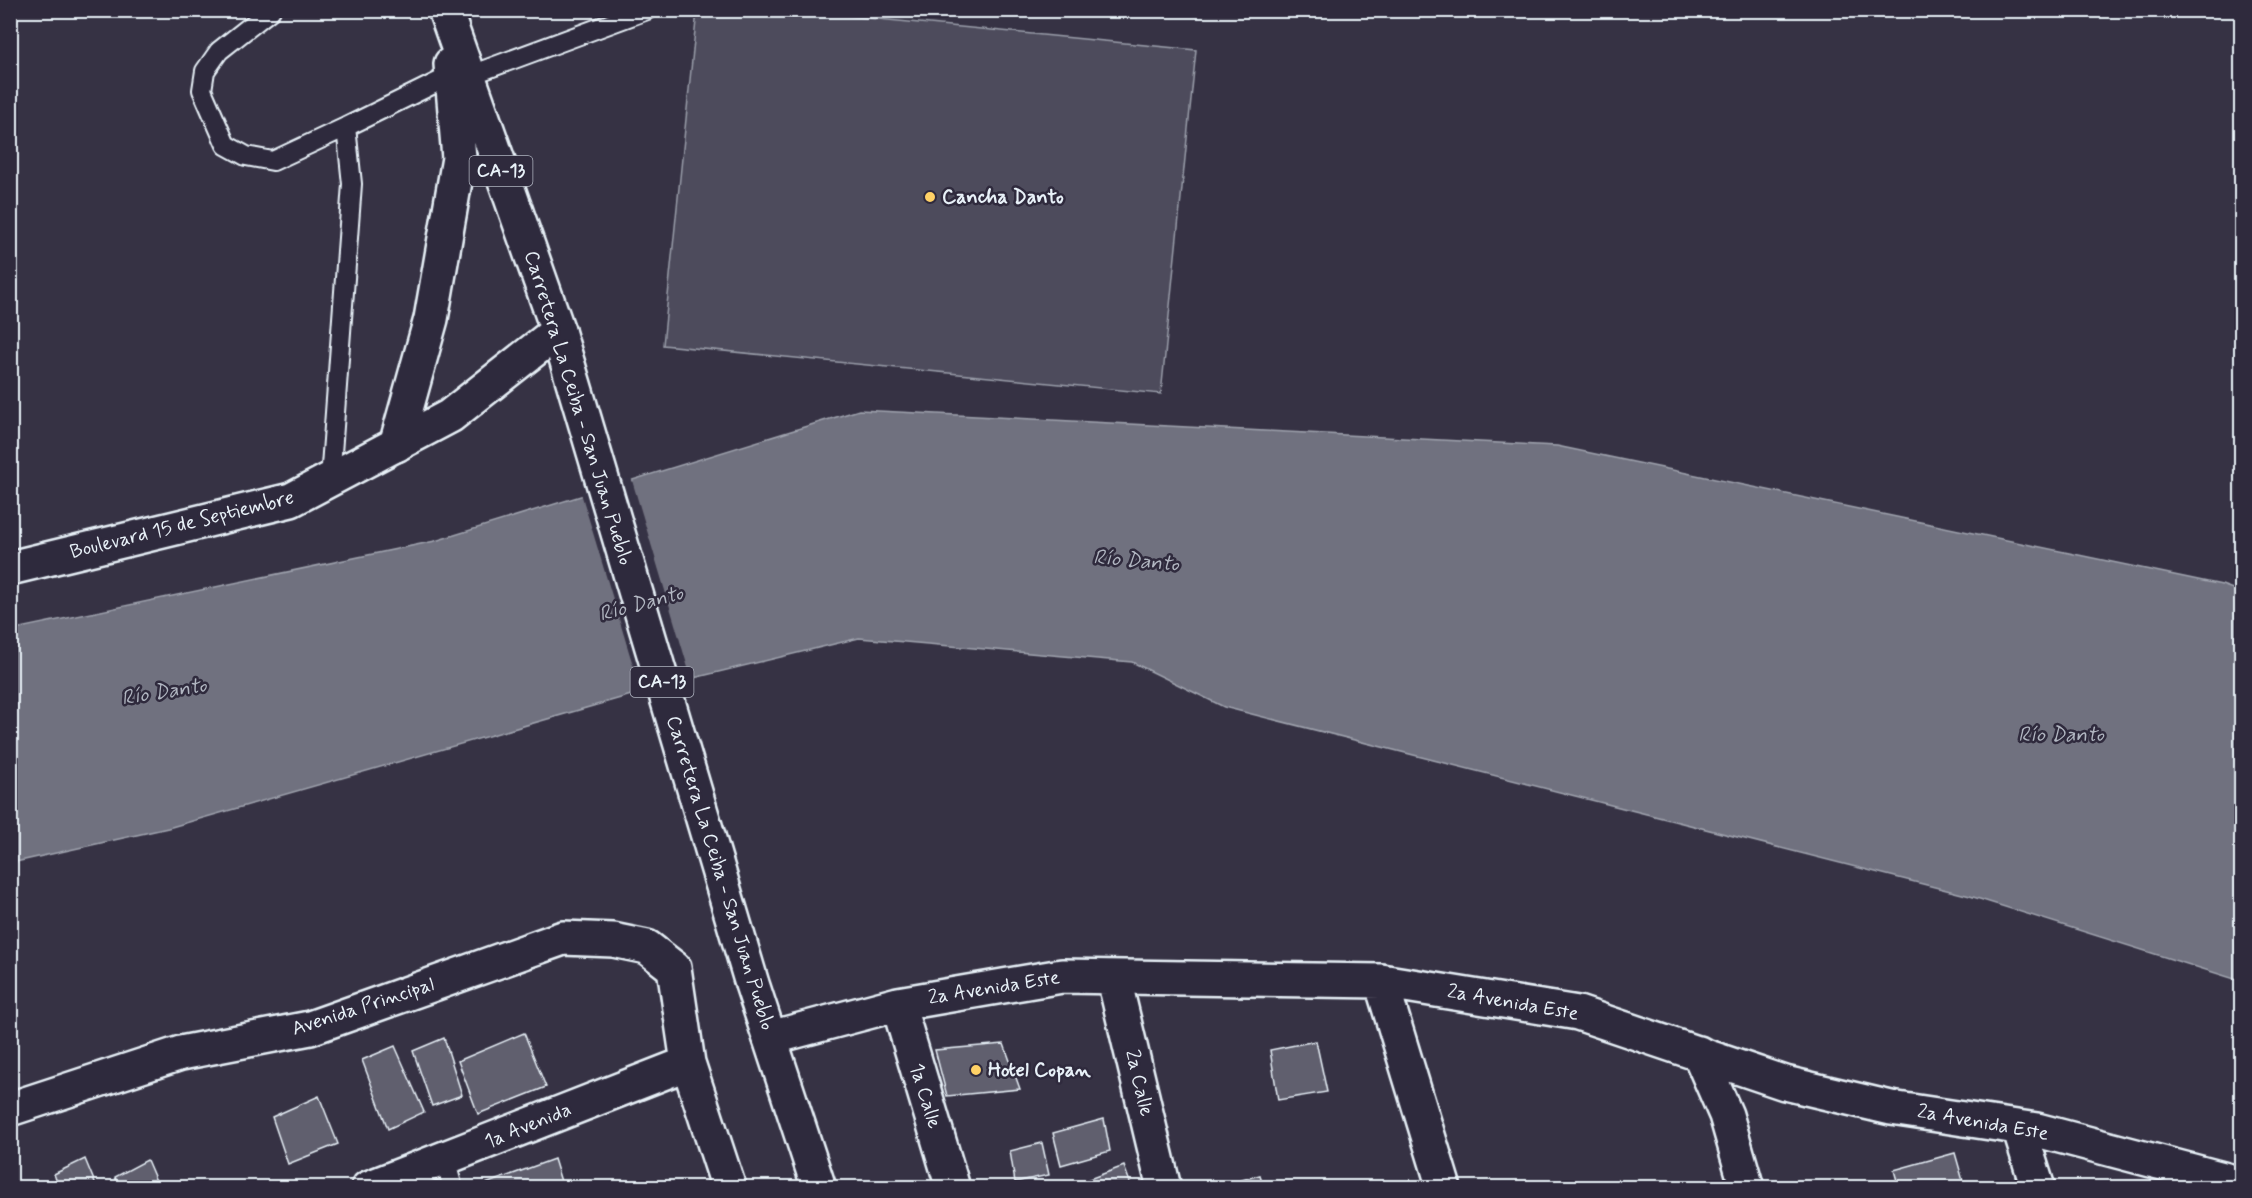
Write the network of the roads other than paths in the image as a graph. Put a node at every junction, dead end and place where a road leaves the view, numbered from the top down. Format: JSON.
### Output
{"nodes":[{"id":1,"x":271,"y":10,"type":"edge"},
{"id":2,"x":647,"y":10,"type":"edge"},
{"id":3,"x":446,"y":12,"type":"edge"},
{"id":4,"x":460,"y":75,"type":"junction"},
{"id":5,"x":346,"y":127,"type":"junction"},
{"id":6,"x":558,"y":332,"type":"junction"},
{"id":7,"x":396,"y":445,"type":"junction"},
{"id":8,"x":330,"y":480,"type":"junction"},
{"id":9,"x":10,"y":568,"type":"edge"},
{"id":10,"x":1114,"y":978,"type":"junction"},
{"id":11,"x":1381,"y":981,"type":"junction"},
{"id":12,"x":898,"y":1004,"type":"junction"},
{"id":13,"x":770,"y":1038,"type":"junction"},
{"id":14,"x":1699,"y":1053,"type":"junction"},
{"id":15,"x":688,"y":1063,"type":"junction"},
{"id":16,"x":10,"y":1109,"type":"edge"},
{"id":17,"x":2019,"y":1128,"type":"junction"},
{"id":18,"x":449,"y":1173,"type":"edge"},
{"id":19,"x":2241,"y":1184,"type":"edge"},
{"id":20,"x":368,"y":1188,"type":"edge"},
{"id":21,"x":729,"y":1188,"type":"edge"},
{"id":22,"x":819,"y":1188,"type":"edge"},
{"id":23,"x":953,"y":1188,"type":"edge"},
{"id":24,"x":1164,"y":1188,"type":"edge"},
{"id":25,"x":1444,"y":1188,"type":"edge"},
{"id":26,"x":1747,"y":1188,"type":"edge"},
{"id":27,"x":2038,"y":1188,"type":"edge"}],
"edges":[{"from":1,"to":5,"type":"lane"},
{"from":2,"to":4,"type":"lane"},
{"from":3,"to":4,"type":"street","name":"Carretera La Ceiba - San Juan Pueblo","number":"CA-13"},
{"from":4,"to":5,"type":"lane"},
{"from":4,"to":6,"type":"street","name":"Carretera La Ceiba - San Juan Pueblo","number":"CA-13"},
{"from":4,"to":7,"type":"street"},
{"from":5,"to":8,"type":"lane"},
{"from":6,"to":7,"type":"street","name":"Boulevard 15 de Septiembre"},
{"from":6,"to":13,"type":"street","name":"Carretera La Ceiba - San Juan Pueblo","number":"CA-13"},
{"from":7,"to":8,"type":"street","name":"Boulevard 15 de Septiembre"},
{"from":8,"to":9,"type":"street","name":"Boulevard 15 de Septiembre"},
{"from":10,"to":11,"type":"street","name":"2a Avenida Este"},
{"from":10,"to":12,"type":"street","name":"2a Avenida Este"},
{"from":10,"to":24,"type":"street","name":"2a Calle"},
{"from":11,"to":14,"type":"street","name":"2a Avenida Este"},
{"from":11,"to":25,"type":"street"},
{"from":12,"to":13,"type":"street","name":"2a Avenida Este"},
{"from":12,"to":23,"type":"street","name":"1a Calle"},
{"from":13,"to":22,"type":"street","name":"Carretera La Ceiba - San Juan Pueblo","number":"CA-13"},
{"from":14,"to":17,"type":"street","name":"2a Avenida Este"},
{"from":14,"to":26,"type":"street"},
{"from":15,"to":16,"type":"street","name":"Avenida Principal"},
{"from":15,"to":18,"type":"street","name":"1a Avenida"},
{"from":15,"to":21,"type":"street"},
{"from":17,"to":19,"type":"street","name":"2a Avenida Este"},
{"from":17,"to":27,"type":"street"},
{"from":18,"to":20,"type":"street","name":"1a Avenida"}]}
